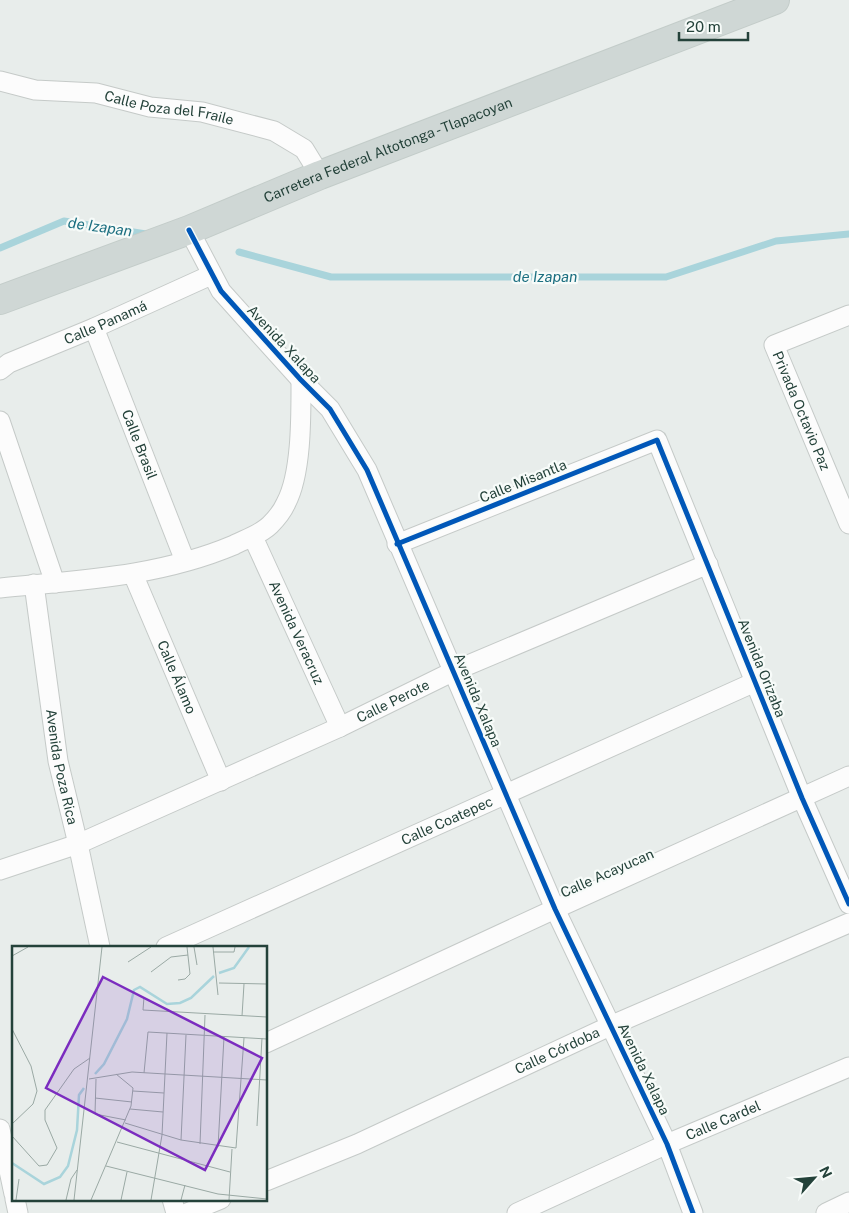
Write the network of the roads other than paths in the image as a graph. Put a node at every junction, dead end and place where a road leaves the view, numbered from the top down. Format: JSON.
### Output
{"nodes":[{"id":1,"x":775,"y":0,"type":"edge"},
{"id":2,"x":0,"y":81,"type":"edge"},
{"id":3,"x":320,"y":174,"type":"junction"},
{"id":4,"x":189,"y":230,"type":"junction"},
{"id":5,"x":212,"y":275,"type":"junction"},
{"id":6,"x":0,"y":300,"type":"edge"},
{"id":7,"x":849,"y":315,"type":"edge"},
{"id":8,"x":94,"y":328,"type":"junction"},
{"id":9,"x":0,"y":370,"type":"edge"},
{"id":10,"x":301,"y":380,"type":"junction"},
{"id":11,"x":0,"y":421,"type":"edge"},
{"id":12,"x":656,"y":440,"type":"joint"},
{"id":13,"x":849,"y":524,"type":"edge"},
{"id":14,"x":253,"y":536,"type":"junction"},
{"id":15,"x":397,"y":544,"type":"junction"},
{"id":16,"x":185,"y":561,"type":"junction"},
{"id":17,"x":708,"y":564,"type":"junction"},
{"id":18,"x":133,"y":574,"type":"junction"},
{"id":19,"x":55,"y":583,"type":"junction"},
{"id":20,"x":34,"y":584,"type":"junction"},
{"id":21,"x":0,"y":588,"type":"edge"},
{"id":22,"x":454,"y":671,"type":"junction"},
{"id":23,"x":755,"y":682,"type":"junction"},
{"id":24,"x":340,"y":727,"type":"junction"},
{"id":25,"x":849,"y":776,"type":"edge"},
{"id":26,"x":221,"y":781,"type":"junction"},
{"id":27,"x":506,"y":794,"type":"junction"},
{"id":28,"x":802,"y":798,"type":"junction"},
{"id":29,"x":78,"y":844,"type":"junction"},
{"id":30,"x":0,"y":870,"type":"edge"},
{"id":31,"x":849,"y":904,"type":"edge"},
{"id":32,"x":555,"y":909,"type":"junction"},
{"id":33,"x":849,"y":923,"type":"edge"},
{"id":34,"x":100,"y":946,"type":"edge"},
{"id":35,"x":168,"y":946,"type":"edge"},
{"id":36,"x":610,"y":1026,"type":"junction"},
{"id":37,"x":268,"y":1042,"type":"edge"},
{"id":38,"x":849,"y":1067,"type":"edge"},
{"id":39,"x":0,"y":1129,"type":"edge"},
{"id":40,"x":668,"y":1144,"type":"junction"},
{"id":41,"x":268,"y":1180,"type":"edge"},
{"id":42,"x":12,"y":1185,"type":"edge"},
{"id":43,"x":15,"y":1200,"type":"edge"},
{"id":44,"x":172,"y":1200,"type":"edge"},
{"id":45,"x":219,"y":1200,"type":"edge"},
{"id":46,"x":849,"y":1202,"type":"edge"},
{"id":47,"x":18,"y":1213,"type":"edge"},
{"id":48,"x":176,"y":1213,"type":"edge"},
{"id":49,"x":187,"y":1213,"type":"edge"},
{"id":50,"x":517,"y":1213,"type":"edge"},
{"id":51,"x":693,"y":1213,"type":"edge"},
{"id":52,"x":826,"y":1213,"type":"edge"}],
"edges":[{"from":1,"to":3,"type":"main road","name":"Carretera Federal Altotonga - Tlapacoyan"},
{"from":2,"to":3,"type":"street","name":"Calle Poza del Fraile"},
{"from":3,"to":4,"type":"main road","name":"Carretera Federal Altotonga - Tlapacoyan"},
{"from":4,"to":5,"type":"street","name":"Avenida Xalapa"},
{"from":4,"to":6,"type":"main road","name":"Carretera Federal Altotonga - Tlapacoyan"},
{"from":5,"to":8,"type":"street","name":"Calle Panamá"},
{"from":5,"to":10,"type":"street","name":"Avenida Xalapa"},
{"from":7,"to":13,"type":"street","name":"Privada Octavio Paz"},
{"from":8,"to":9,"type":"street","name":"Calle Panamá"},
{"from":8,"to":16,"type":"street","name":"Calle Brasil"},
{"from":10,"to":14,"type":"street","name":"Avenida Xalapa"},
{"from":10,"to":15,"type":"street","name":"Avenida Xalapa"},
{"from":11,"to":19,"type":"street"},
{"from":12,"to":15,"type":"street","name":"Calle Misantla"},
{"from":12,"to":17,"type":"street","name":"Avenida Orizaba"},
{"from":14,"to":16,"type":"street","name":"Avenida Xalapa"},
{"from":14,"to":24,"type":"street","name":"Avenida Veracruz"},
{"from":15,"to":22,"type":"street","name":"Avenida Xalapa"},
{"from":16,"to":18,"type":"street","name":"Avenida Xalapa"},
{"from":17,"to":22,"type":"street","name":"Calle Perote"},
{"from":17,"to":23,"type":"street","name":"Avenida Orizaba"},
{"from":18,"to":19,"type":"street","name":"Avenida Xalapa"},
{"from":18,"to":26,"type":"street","name":"Calle Álamo"},
{"from":19,"to":20,"type":"street","name":"Avenida Xalapa"},
{"from":20,"to":21,"type":"street","name":"Avenida Xalapa"},
{"from":20,"to":29,"type":"street","name":"Avenida Poza Rica"},
{"from":22,"to":24,"type":"street","name":"Calle Perote"},
{"from":22,"to":27,"type":"street","name":"Avenida Xalapa"},
{"from":23,"to":27,"type":"street","name":"Calle Coatepec"},
{"from":23,"to":28,"type":"street","name":"Avenida Orizaba"},
{"from":24,"to":26,"type":"street","name":"Calle Perote"},
{"from":25,"to":28,"type":"street","name":"Calle Acayucan"},
{"from":26,"to":29,"type":"street","name":"Calle Perote"},
{"from":27,"to":32,"type":"street","name":"Avenida Xalapa"},
{"from":27,"to":35,"type":"street","name":"Calle Coatepec"},
{"from":28,"to":31,"type":"street","name":"Avenida Orizaba"},
{"from":28,"to":32,"type":"street","name":"Calle Acayucan"},
{"from":29,"to":30,"type":"street","name":"Calle Perote"},
{"from":29,"to":34,"type":"street","name":"Avenida Poza Rica"},
{"from":32,"to":36,"type":"street","name":"Avenida Xalapa"},
{"from":32,"to":37,"type":"street","name":"Calle Acayucan"},
{"from":33,"to":36,"type":"street","name":"Calle Córdoba"},
{"from":36,"to":40,"type":"street","name":"Avenida Xalapa"},
{"from":36,"to":41,"type":"street","name":"Calle Córdoba"},
{"from":38,"to":40,"type":"street","name":"Calle Cardel"},
{"from":39,"to":42,"type":"street"},
{"from":40,"to":50,"type":"street","name":"Calle Cardel"},
{"from":40,"to":51,"type":"street","name":"Avenida Xalapa"},
{"from":43,"to":47,"type":"street"},
{"from":44,"to":48,"type":"street"},
{"from":45,"to":49,"type":"street"},
{"from":46,"to":52,"type":"street"}]}
